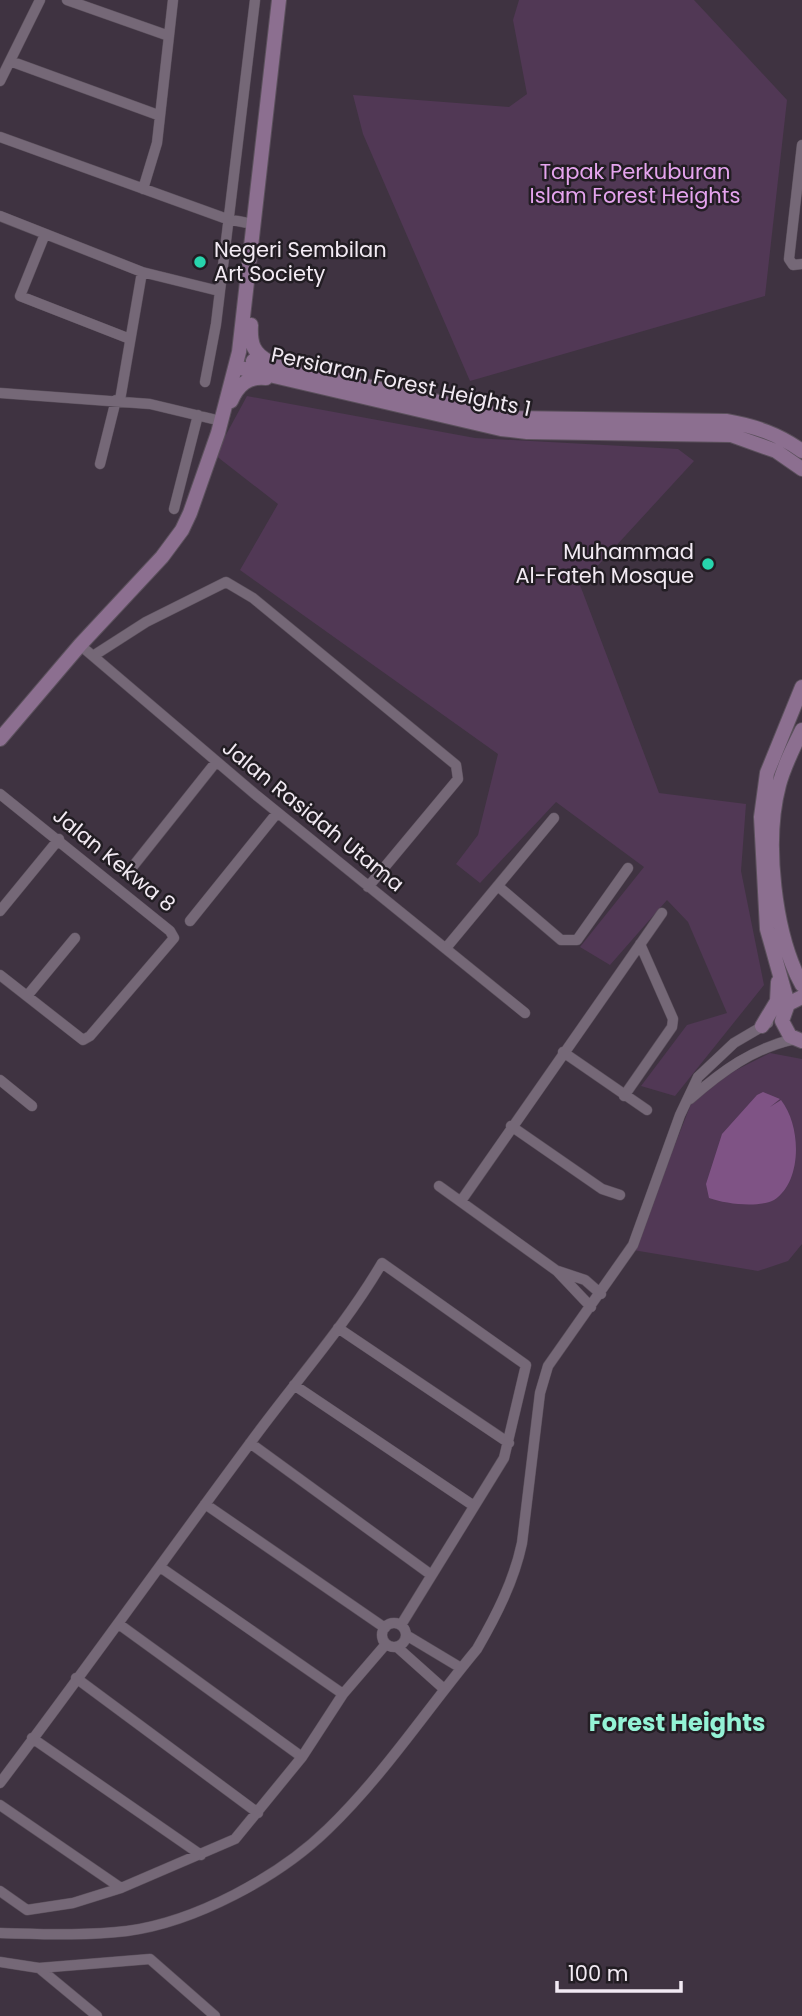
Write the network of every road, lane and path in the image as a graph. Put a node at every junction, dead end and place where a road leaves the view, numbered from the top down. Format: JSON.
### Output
{"nodes":[{"id":1,"x":40,"y":0,"type":"edge"},
{"id":2,"x":67,"y":0,"type":"edge"},
{"id":3,"x":173,"y":0,"type":"edge"},
{"id":4,"x":255,"y":0,"type":"edge"},
{"id":5,"x":279,"y":0,"type":"edge"},
{"id":6,"x":94,"y":5,"type":"edge"},
{"id":7,"x":169,"y":36,"type":"junction"},
{"id":8,"x":10,"y":61,"type":"junction"},
{"id":9,"x":0,"y":82,"type":"edge"},
{"id":10,"x":159,"y":115,"type":"junction"},
{"id":11,"x":0,"y":137,"type":"edge"},
{"id":12,"x":802,"y":145,"type":"edge"},
{"id":13,"x":143,"y":189,"type":"junction"},
{"id":14,"x":0,"y":216,"type":"edge"},
{"id":15,"x":227,"y":219,"type":"junction"},
{"id":16,"x":253,"y":224,"type":"junction"},
{"id":17,"x":45,"y":234,"type":"junction"},
{"id":18,"x":802,"y":264,"type":"edge"},
{"id":19,"x":142,"y":272,"type":"junction"},
{"id":20,"x":247,"y":275,"type":"junction"},
{"id":21,"x":219,"y":291,"type":"junction"},
{"id":22,"x":130,"y":339,"type":"junction"},
{"id":23,"x":237,"y":362,"type":"junction"},
{"id":24,"x":282,"y":368,"type":"junction"},
{"id":25,"x":205,"y":382,"type":"dead end"},
{"id":26,"x":302,"y":383,"type":"junction"},
{"id":27,"x":0,"y":393,"type":"edge"},
{"id":28,"x":118,"y":400,"type":"junction"},
{"id":29,"x":198,"y":415,"type":"junction"},
{"id":30,"x":220,"y":427,"type":"junction"},
{"id":31,"x":802,"y":451,"type":"edge"},
{"id":32,"x":100,"y":464,"type":"dead end"},
{"id":33,"x":802,"y":469,"type":"edge"},
{"id":34,"x":174,"y":509,"type":"dead end"},
{"id":35,"x":80,"y":645,"type":"junction"},
{"id":36,"x":93,"y":656,"type":"junction"},
{"id":37,"x":802,"y":687,"type":"edge"},
{"id":38,"x":802,"y":730,"type":"edge"},
{"id":39,"x":0,"y":739,"type":"edge"},
{"id":40,"x":216,"y":762,"type":"junction"},
{"id":41,"x":0,"y":794,"type":"edge"},
{"id":42,"x":277,"y":813,"type":"junction"},
{"id":43,"x":554,"y":818,"type":"dead end"},
{"id":44,"x":59,"y":839,"type":"junction"},
{"id":45,"x":628,"y":868,"type":"dead end"},
{"id":46,"x":131,"y":870,"type":"dead end"},
{"id":47,"x":368,"y":887,"type":"junction"},
{"id":48,"x":499,"y":887,"type":"junction"},
{"id":49,"x":0,"y":911,"type":"edge"},
{"id":50,"x":662,"y":913,"type":"dead end"},
{"id":51,"x":190,"y":921,"type":"dead end"},
{"id":52,"x":75,"y":938,"type":"dead end"},
{"id":53,"x":640,"y":944,"type":"junction"},
{"id":54,"x":446,"y":948,"type":"junction"},
{"id":55,"x":777,"y":963,"type":"junction"},
{"id":56,"x":0,"y":975,"type":"edge"},
{"id":57,"x":802,"y":985,"type":"edge"},
{"id":58,"x":27,"y":996,"type":"junction"},
{"id":59,"x":802,"y":997,"type":"edge"},
{"id":60,"x":785,"y":1009,"type":"junction"},
{"id":61,"x":525,"y":1013,"type":"dead end"},
{"id":62,"x":762,"y":1026,"type":"junction"},
{"id":63,"x":798,"y":1040,"type":"edge"},
{"id":64,"x":563,"y":1052,"type":"junction"},
{"id":65,"x":0,"y":1080,"type":"edge"},
{"id":66,"x":624,"y":1096,"type":"junction"},
{"id":67,"x":687,"y":1101,"type":"junction"},
{"id":68,"x":32,"y":1106,"type":"dead end"},
{"id":69,"x":647,"y":1110,"type":"dead end"},
{"id":70,"x":511,"y":1126,"type":"junction"},
{"id":71,"x":439,"y":1186,"type":"dead end"},
{"id":72,"x":620,"y":1195,"type":"dead end"},
{"id":73,"x":461,"y":1202,"type":"junction"},
{"id":74,"x":557,"y":1271,"type":"junction"},
{"id":75,"x":601,"y":1294,"type":"junction"},
{"id":76,"x":591,"y":1307,"type":"junction"},
{"id":77,"x":338,"y":1328,"type":"junction"},
{"id":78,"x":294,"y":1385,"type":"junction"},
{"id":79,"x":250,"y":1443,"type":"junction"},
{"id":80,"x":509,"y":1443,"type":"junction"},
{"id":81,"x":205,"y":1504,"type":"junction"},
{"id":82,"x":474,"y":1506,"type":"junction"},
{"id":83,"x":160,"y":1567,"type":"junction"},
{"id":84,"x":430,"y":1574,"type":"junction"},
{"id":85,"x":120,"y":1625,"type":"junction"},
{"id":86,"x":401,"y":1625,"type":"junction"},
{"id":87,"x":384,"y":1628,"type":"junction"},
{"id":88,"x":406,"y":1635,"type":"junction"},
{"id":89,"x":386,"y":1644,"type":"junction"},
{"id":90,"x":397,"y":1647,"type":"junction"},
{"id":91,"x":461,"y":1668,"type":"junction"},
{"id":92,"x":76,"y":1678,"type":"junction"},
{"id":93,"x":444,"y":1689,"type":"junction"},
{"id":94,"x":343,"y":1694,"type":"junction"},
{"id":95,"x":32,"y":1738,"type":"junction"},
{"id":96,"x":302,"y":1757,"type":"junction"},
{"id":97,"x":0,"y":1783,"type":"edge"},
{"id":98,"x":0,"y":1805,"type":"edge"},
{"id":99,"x":258,"y":1813,"type":"junction"},
{"id":100,"x":201,"y":1855,"type":"junction"},
{"id":101,"x":121,"y":1888,"type":"junction"},
{"id":102,"x":0,"y":1891,"type":"edge"},
{"id":103,"x":0,"y":1933,"type":"edge"},
{"id":104,"x":0,"y":1962,"type":"edge"},
{"id":105,"x":38,"y":1968,"type":"junction"},
{"id":106,"x":97,"y":2016,"type":"edge"},
{"id":107,"x":215,"y":2016,"type":"edge"}],
"edges":[{"from":1,"to":8,"type":"street"},
{"from":2,"to":6,"type":"street"},
{"from":3,"to":7,"type":"street"},
{"from":4,"to":15,"type":"street"},
{"from":5,"to":16,"type":"street"},
{"from":6,"to":7,"type":"street"},
{"from":7,"to":10,"type":"street"},
{"from":8,"to":9,"type":"street"},
{"from":8,"to":10,"type":"street"},
{"from":10,"to":13,"type":"street"},
{"from":11,"to":13,"type":"street"},
{"from":12,"to":18,"type":"street"},
{"from":13,"to":15,"type":"street"},
{"from":14,"to":17,"type":"street"},
{"from":15,"to":16,"type":"street"},
{"from":15,"to":21,"type":"street"},
{"from":16,"to":20,"type":"street"},
{"from":17,"to":19,"type":"street"},
{"from":17,"to":22,"type":"street"},
{"from":19,"to":21,"type":"street"},
{"from":19,"to":22,"type":"street"},
{"from":20,"to":23,"type":"street"},
{"from":20,"to":24,"type":"street"},
{"from":21,"to":25,"type":"street"},
{"from":22,"to":28,"type":"street"},
{"from":23,"to":24,"type":"street","name":"Persiaran Forest Heights 1"},
{"from":23,"to":26,"type":"street","name":"Persiaran Forest Heights 1"},
{"from":23,"to":30,"type":"street"},
{"from":24,"to":31,"type":"street","name":"Persiaran Forest Heights 1"},
{"from":26,"to":30,"type":"street"},
{"from":26,"to":33,"type":"street","name":"Persiaran Forest Heights 1"},
{"from":27,"to":28,"type":"street"},
{"from":28,"to":29,"type":"street"},
{"from":28,"to":32,"type":"street"},
{"from":29,"to":30,"type":"street"},
{"from":29,"to":34,"type":"street"},
{"from":30,"to":35,"type":"street"},
{"from":35,"to":36,"type":"street","name":"Jalan Rasidah Utama"},
{"from":35,"to":39,"type":"street"},
{"from":36,"to":40,"type":"street","name":"Jalan Rasidah Utama"},
{"from":36,"to":47,"type":"street"},
{"from":37,"to":55,"type":"street"},
{"from":38,"to":57,"type":"street"},
{"from":40,"to":42,"type":"street","name":"Jalan Rasidah Utama"},
{"from":40,"to":46,"type":"street"},
{"from":41,"to":44,"type":"street","name":"Jalan Kekwa 8"},
{"from":42,"to":47,"type":"street","name":"Jalan Rasidah Utama"},
{"from":42,"to":51,"type":"street"},
{"from":43,"to":48,"type":"street"},
{"from":44,"to":49,"type":"street"},
{"from":44,"to":58,"type":"street","name":"Jalan Kekwa 8"},
{"from":45,"to":48,"type":"street"},
{"from":47,"to":54,"type":"street","name":"Jalan Rasidah Utama"},
{"from":48,"to":54,"type":"street"},
{"from":50,"to":53,"type":"street"},
{"from":52,"to":58,"type":"street"},
{"from":53,"to":64,"type":"street"},
{"from":53,"to":66,"type":"street"},
{"from":54,"to":61,"type":"street","name":"Jalan Rasidah Utama"},
{"from":55,"to":60,"type":"street"},
{"from":55,"to":62,"type":"street"},
{"from":56,"to":58,"type":"street","name":"Jalan Kekwa 8"},
{"from":59,"to":60,"type":"street"},
{"from":60,"to":62,"type":"street"},
{"from":60,"to":63,"type":"street"},
{"from":62,"to":67,"type":"street"},
{"from":63,"to":67,"type":"street"},
{"from":64,"to":66,"type":"street"},
{"from":64,"to":70,"type":"street"},
{"from":65,"to":68,"type":"street"},
{"from":66,"to":69,"type":"street"},
{"from":67,"to":75,"type":"street"},
{"from":70,"to":72,"type":"street"},
{"from":70,"to":73,"type":"street"},
{"from":71,"to":73,"type":"street"},
{"from":73,"to":74,"type":"street"},
{"from":74,"to":75,"type":"street"},
{"from":74,"to":76,"type":"street"},
{"from":75,"to":76,"type":"street"},
{"from":76,"to":91,"type":"street"},
{"from":77,"to":78,"type":"street"},
{"from":77,"to":80,"type":"street"},
{"from":77,"to":80,"type":"street"},
{"from":78,"to":79,"type":"street"},
{"from":78,"to":82,"type":"street"},
{"from":79,"to":81,"type":"street"},
{"from":79,"to":84,"type":"street"},
{"from":80,"to":82,"type":"street"},
{"from":81,"to":83,"type":"street"},
{"from":81,"to":87,"type":"street"},
{"from":82,"to":84,"type":"street"},
{"from":83,"to":85,"type":"street"},
{"from":83,"to":94,"type":"street"},
{"from":84,"to":86,"type":"street"},
{"from":85,"to":92,"type":"street"},
{"from":85,"to":96,"type":"street"},
{"from":86,"to":87,"type":"street"},
{"from":86,"to":88,"type":"street"},
{"from":87,"to":89,"type":"street"},
{"from":88,"to":90,"type":"street"},
{"from":88,"to":91,"type":"street"},
{"from":89,"to":90,"type":"street"},
{"from":89,"to":94,"type":"street"},
{"from":90,"to":93,"type":"street"},
{"from":91,"to":93,"type":"street"},
{"from":92,"to":95,"type":"street"},
{"from":92,"to":99,"type":"street"},
{"from":93,"to":103,"type":"street"},
{"from":94,"to":96,"type":"street"},
{"from":95,"to":97,"type":"street"},
{"from":95,"to":100,"type":"street"},
{"from":96,"to":99,"type":"street"},
{"from":98,"to":101,"type":"street"},
{"from":99,"to":100,"type":"street"},
{"from":100,"to":101,"type":"street"},
{"from":101,"to":102,"type":"street"},
{"from":104,"to":105,"type":"street"},
{"from":105,"to":106,"type":"street"},
{"from":105,"to":107,"type":"street"}]}
